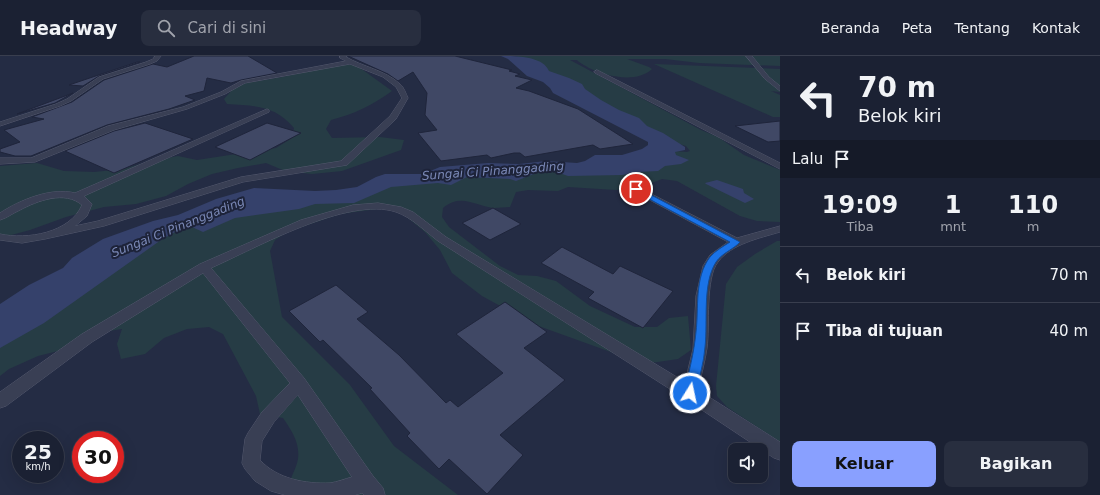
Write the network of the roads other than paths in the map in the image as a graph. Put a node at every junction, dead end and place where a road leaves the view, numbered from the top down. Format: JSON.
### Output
{"nodes":[{"id":1,"x":158,"y":56,"type":"edge"},
{"id":2,"x":749,"y":56,"type":"edge"},
{"id":3,"x":347,"y":59,"type":"edge"},
{"id":4,"x":597,"y":72,"type":"dead end"},
{"id":5,"x":780,"y":89,"type":"edge"},
{"id":6,"x":267,"y":111,"type":"dead end"},
{"id":7,"x":0,"y":124,"type":"edge"},
{"id":8,"x":0,"y":161,"type":"edge"},
{"id":9,"x":780,"y":166,"type":"edge"},
{"id":10,"x":636,"y":189,"type":"dead end"},
{"id":11,"x":77,"y":196,"type":"junction"},
{"id":12,"x":0,"y":217,"type":"edge"},
{"id":13,"x":780,"y":228,"type":"edge"},
{"id":14,"x":45,"y":236,"type":"junction"},
{"id":15,"x":0,"y":237,"type":"edge"},
{"id":16,"x":736,"y":242,"type":"junction"},
{"id":17,"x":204,"y":268,"type":"junction"},
{"id":18,"x":299,"y":383,"type":"junction"},
{"id":19,"x":690,"y":393,"type":"junction"},
{"id":20,"x":0,"y":401,"type":"edge"},
{"id":21,"x":780,"y":452,"type":"edge"},
{"id":22,"x":371,"y":489,"type":"edge"}],
"edges":[{"from":1,"to":7,"type":"street"},
{"from":2,"to":5,"type":"street"},
{"from":3,"to":8,"type":"street"},
{"from":3,"to":14,"type":"street"},
{"from":4,"to":9,"type":"street"},
{"from":6,"to":11,"type":"street"},
{"from":10,"to":16,"type":"street"},
{"from":11,"to":12,"type":"street"},
{"from":11,"to":14,"type":"street"},
{"from":13,"to":16,"type":"street"},
{"from":14,"to":15,"type":"street"},
{"from":16,"to":19,"type":"street"},
{"from":17,"to":18,"type":"street"},
{"from":17,"to":19,"type":"street"},
{"from":17,"to":20,"type":"street"},
{"from":18,"to":22,"type":"street"},
{"from":18,"to":22,"type":"street"},
{"from":19,"to":21,"type":"street"}]}
